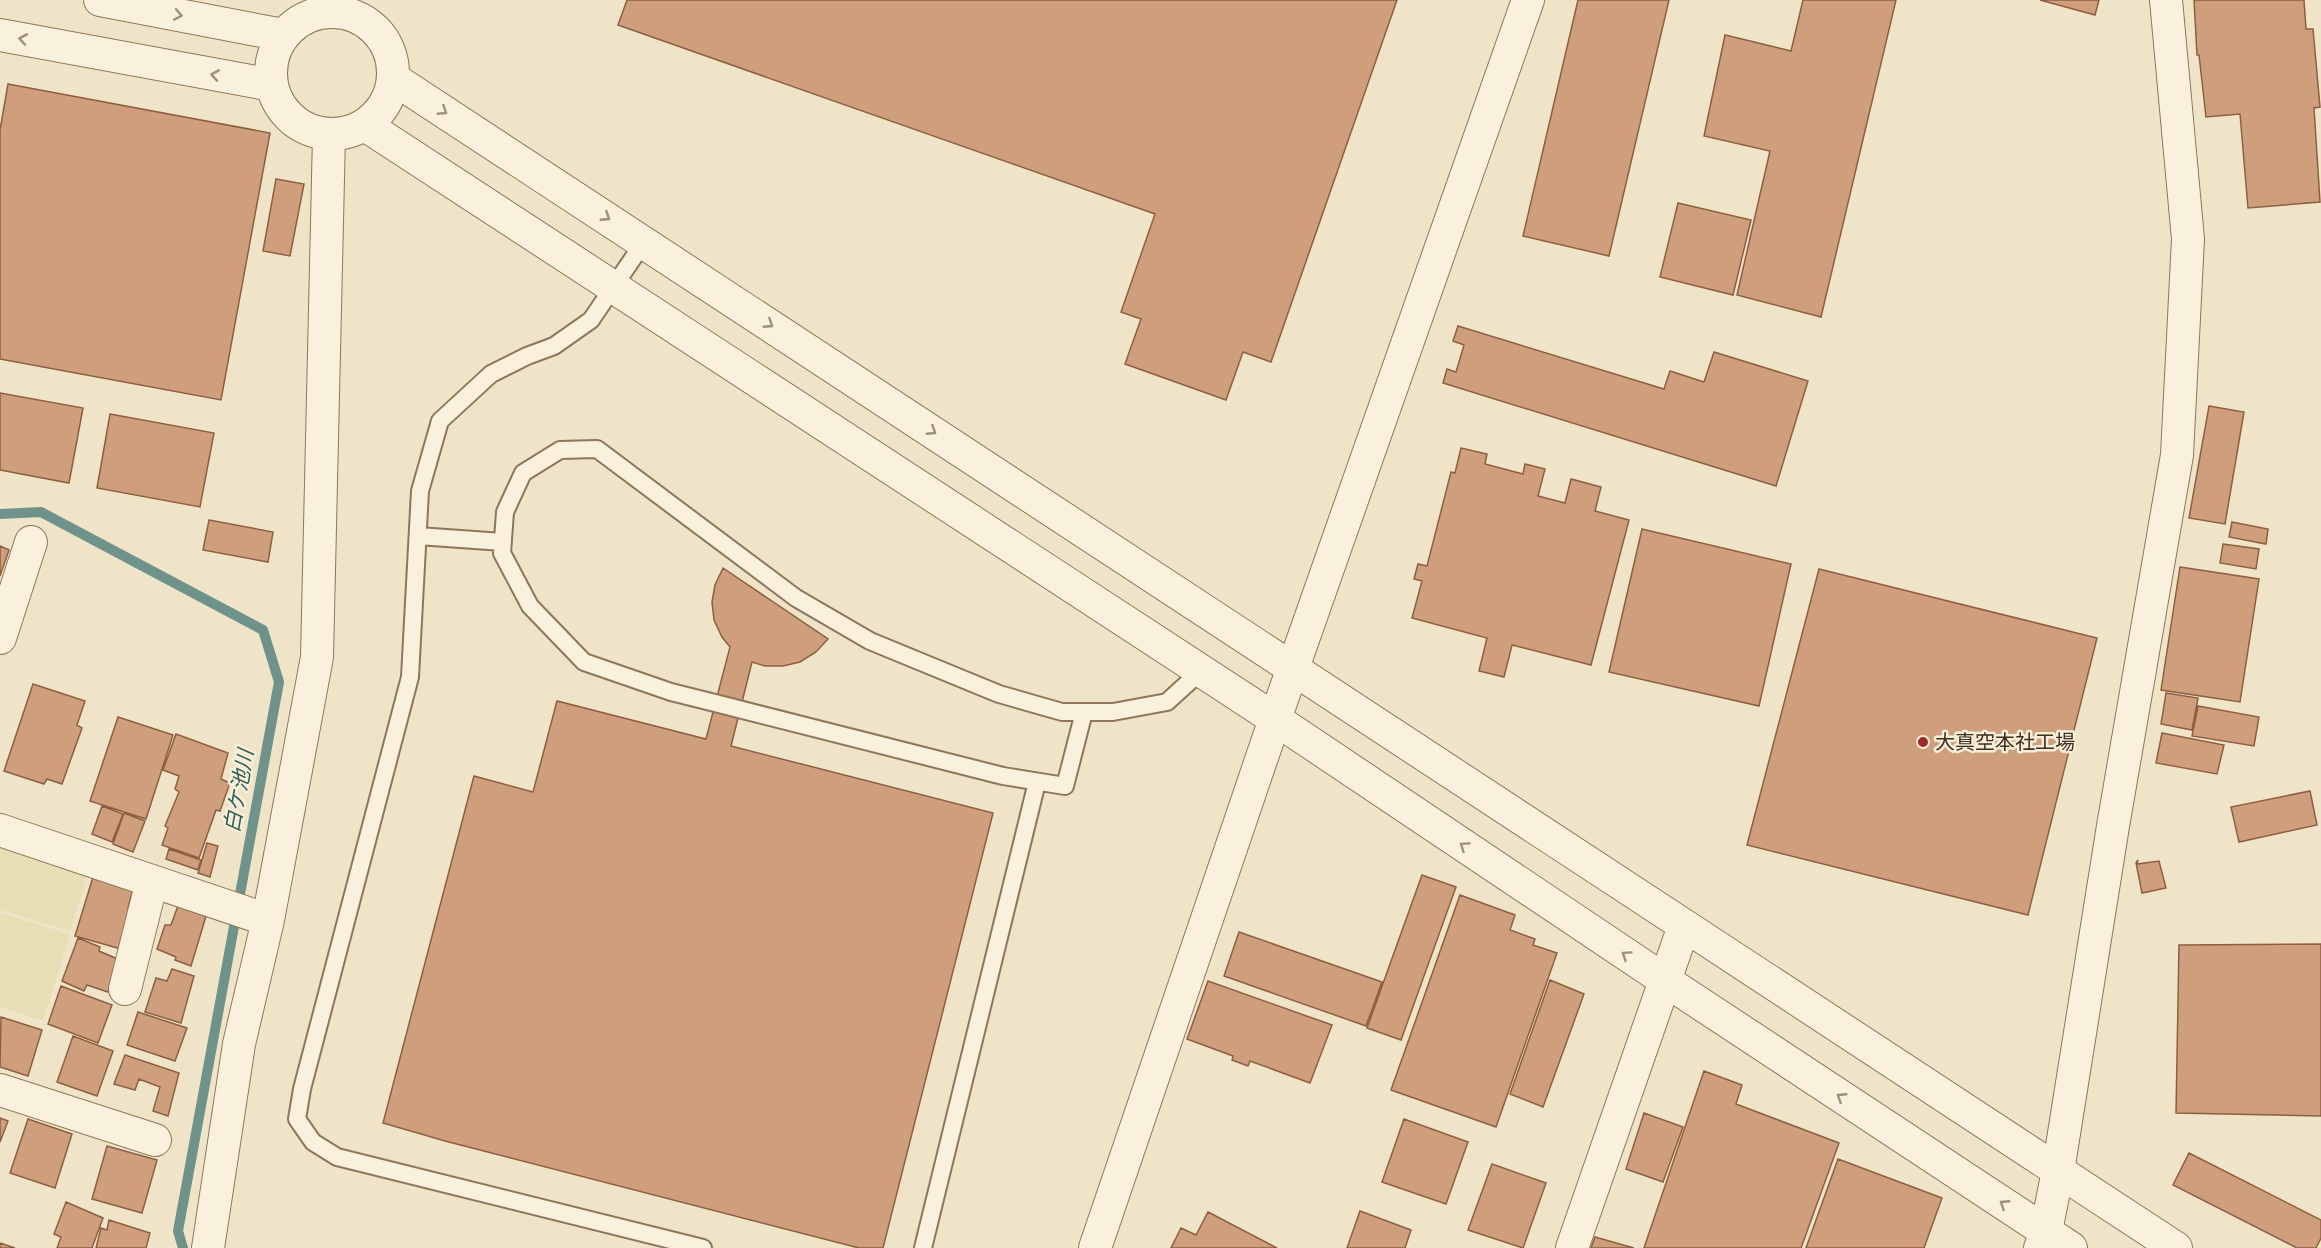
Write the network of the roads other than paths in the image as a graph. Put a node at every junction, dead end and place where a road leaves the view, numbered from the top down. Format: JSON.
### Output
{"nodes":[{"id":1,"x":100,"y":0,"type":"edge"},
{"id":2,"x":1528,"y":0,"type":"edge"},
{"id":3,"x":2166,"y":0,"type":"edge"},
{"id":4,"x":372,"y":10,"type":"edge"},
{"id":5,"x":0,"y":35,"type":"edge"},
{"id":6,"x":283,"y":35,"type":"junction"},
{"id":7,"x":394,"y":79,"type":"junction"},
{"id":8,"x":272,"y":85,"type":"junction"},
{"id":9,"x":365,"y":125,"type":"junction"},
{"id":10,"x":328,"y":135,"type":"junction"},
{"id":11,"x":644,"y":242,"type":"junction"},
{"id":12,"x":614,"y":287,"type":"junction"},
{"id":13,"x":417,"y":536,"type":"junction"},
{"id":14,"x":31,"y":542,"type":"dead end"},
{"id":15,"x":503,"y":542,"type":"junction"},
{"id":16,"x":0,"y":638,"type":"edge"},
{"id":17,"x":1294,"y":669,"type":"junction"},
{"id":18,"x":1201,"y":671,"type":"junction"},
{"id":19,"x":1084,"y":712,"type":"junction"},
{"id":20,"x":1275,"y":719,"type":"junction"},
{"id":21,"x":1037,"y":782,"type":"junction"},
{"id":22,"x":0,"y":830,"type":"edge"},
{"id":23,"x":152,"y":881,"type":"junction"},
{"id":24,"x":268,"y":920,"type":"junction"},
{"id":25,"x":1684,"y":926,"type":"junction"},
{"id":26,"x":1666,"y":981,"type":"junction"},
{"id":27,"x":125,"y":989,"type":"dead end"},
{"id":28,"x":0,"y":1090,"type":"edge"},
{"id":29,"x":155,"y":1140,"type":"dead end"},
{"id":30,"x":2058,"y":1171,"type":"junction"},
{"id":31,"x":2052,"y":1242,"type":"edge"},
{"id":32,"x":209,"y":1247,"type":"edge"},
{"id":33,"x":703,"y":1248,"type":"edge"},
{"id":34,"x":923,"y":1248,"type":"edge"},
{"id":35,"x":1095,"y":1248,"type":"edge"},
{"id":36,"x":1572,"y":1248,"type":"edge"},
{"id":37,"x":2176,"y":1248,"type":"edge"}],
"edges":[{"from":1,"to":6,"type":"street","one_way":true},
{"from":2,"to":17,"type":"street"},
{"from":3,"to":30,"type":"street"},
{"from":4,"to":6,"type":"street"},
{"from":4,"to":7,"type":"street"},
{"from":8,"to":5,"type":"street","one_way":true},
{"from":6,"to":8,"type":"street"},
{"from":7,"to":9,"type":"street"},
{"from":7,"to":11,"type":"street","one_way":true},
{"from":8,"to":10,"type":"street"},
{"from":9,"to":10,"type":"street"},
{"from":9,"to":12,"type":"street"},
{"from":10,"to":24,"type":"street"},
{"from":11,"to":12,"type":"lane"},
{"from":11,"to":17,"type":"street","one_way":true},
{"from":12,"to":13,"type":"lane"},
{"from":12,"to":18,"type":"street"},
{"from":13,"to":15,"type":"lane"},
{"from":13,"to":33,"type":"lane"},
{"from":14,"to":16,"type":"street"},
{"from":15,"to":19,"type":"lane"},
{"from":15,"to":21,"type":"lane"},
{"from":17,"to":20,"type":"street"},
{"from":17,"to":25,"type":"street"},
{"from":18,"to":19,"type":"lane"},
{"from":18,"to":20,"type":"street"},
{"from":19,"to":21,"type":"lane"},
{"from":26,"to":20,"type":"street","one_way":true},
{"from":20,"to":35,"type":"street"},
{"from":21,"to":34,"type":"lane"},
{"from":22,"to":23,"type":"street"},
{"from":23,"to":24,"type":"street"},
{"from":23,"to":27,"type":"street"},
{"from":24,"to":32,"type":"street"},
{"from":25,"to":26,"type":"street"},
{"from":25,"to":30,"type":"street"},
{"from":31,"to":26,"type":"street","one_way":true},
{"from":26,"to":36,"type":"street"},
{"from":28,"to":29,"type":"street"},
{"from":30,"to":31,"type":"street"},
{"from":30,"to":37,"type":"street"}]}
